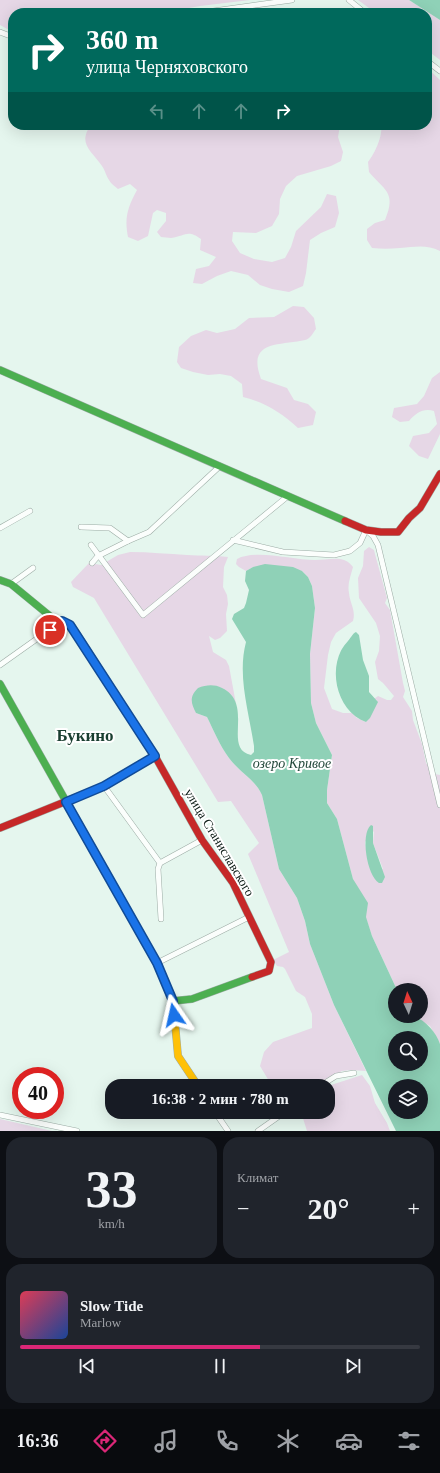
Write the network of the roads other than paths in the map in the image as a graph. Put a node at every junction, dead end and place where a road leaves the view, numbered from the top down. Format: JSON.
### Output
{"nodes":[{"id":1,"x":292,"y":0,"type":"edge"},
{"id":2,"x":349,"y":0,"type":"edge"},
{"id":3,"x":235,"y":8,"type":"edge"},
{"id":4,"x":359,"y":8,"type":"edge"},
{"id":5,"x":432,"y":65,"type":"edge"},
{"id":6,"x":440,"y":72,"type":"edge"},
{"id":7,"x":0,"y":370,"type":"edge"},
{"id":8,"x":220,"y":466,"type":"junction"},
{"id":9,"x":440,"y":474,"type":"edge"},
{"id":10,"x":288,"y":496,"type":"junction"},
{"id":11,"x":30,"y":511,"type":"dead end"},
{"id":12,"x":0,"y":527,"type":"edge"},
{"id":13,"x":81,"y":527,"type":"dead end"},
{"id":14,"x":366,"y":530,"type":"junction"},
{"id":15,"x":233,"y":540,"type":"junction"},
{"id":16,"x":128,"y":541,"type":"junction"},
{"id":17,"x":91,"y":545,"type":"dead end"},
{"id":18,"x":99,"y":556,"type":"junction"},
{"id":19,"x":92,"y":562,"type":"dead end"},
{"id":20,"x":33,"y":568,"type":"dead end"},
{"id":21,"x":0,"y":580,"type":"edge"},
{"id":22,"x":11,"y":584,"type":"junction"},
{"id":23,"x":62,"y":621,"type":"junction"},
{"id":24,"x":0,"y":666,"type":"edge"},
{"id":25,"x":0,"y":684,"type":"edge"},
{"id":26,"x":155,"y":756,"type":"junction"},
{"id":27,"x":104,"y":786,"type":"junction"},
{"id":28,"x":66,"y":802,"type":"junction"},
{"id":29,"x":440,"y":805,"type":"edge"},
{"id":30,"x":0,"y":828,"type":"edge"},
{"id":31,"x":202,"y":840,"type":"junction"},
{"id":32,"x":160,"y":863,"type":"junction"},
{"id":33,"x":249,"y":917,"type":"junction"},
{"id":34,"x":161,"y":919,"type":"dead end"},
{"id":35,"x":157,"y":963,"type":"junction"},
{"id":36,"x":173,"y":1001,"type":"junction"},
{"id":37,"x":354,"y":1073,"type":"dead end"},
{"id":38,"x":193,"y":1079,"type":"edge"},
{"id":39,"x":331,"y":1079,"type":"edge"},
{"id":40,"x":0,"y":1115,"type":"edge"},
{"id":41,"x":220,"y":1119,"type":"edge"},
{"id":42,"x":275,"y":1119,"type":"edge"},
{"id":43,"x":77,"y":1131,"type":"edge"},
{"id":44,"x":228,"y":1131,"type":"edge"},
{"id":45,"x":258,"y":1131,"type":"edge"}],
"edges":[{"from":1,"to":3,"type":"street"},
{"from":2,"to":4,"type":"street"},
{"from":5,"to":6,"type":"street"},
{"from":7,"to":8,"type":"street"},
{"from":8,"to":10,"type":"street"},
{"from":8,"to":16,"type":"street"},
{"from":9,"to":14,"type":"street"},
{"from":10,"to":14,"type":"street"},
{"from":10,"to":15,"type":"street"},
{"from":11,"to":12,"type":"street"},
{"from":13,"to":16,"type":"street"},
{"from":14,"to":15,"type":"street"},
{"from":14,"to":29,"type":"street"},
{"from":15,"to":18,"type":"street"},
{"from":16,"to":18,"type":"street"},
{"from":17,"to":18,"type":"street"},
{"from":18,"to":19,"type":"street"},
{"from":20,"to":22,"type":"street"},
{"from":21,"to":22,"type":"street","name":"улица Станиславского"},
{"from":22,"to":23,"type":"street","name":"улица Станиславского"},
{"from":23,"to":24,"type":"street"},
{"from":23,"to":26,"type":"street","name":"улица Станиславского"},
{"from":25,"to":28,"type":"street"},
{"from":26,"to":27,"type":"street"},
{"from":26,"to":31,"type":"street","name":"улица Станиславского"},
{"from":27,"to":28,"type":"street"},
{"from":27,"to":32,"type":"street"},
{"from":28,"to":30,"type":"street"},
{"from":28,"to":35,"type":"street"},
{"from":31,"to":32,"type":"street"},
{"from":31,"to":33,"type":"street","name":"улица Станиславского"},
{"from":32,"to":34,"type":"street"},
{"from":33,"to":35,"type":"street"},
{"from":33,"to":36,"type":"street","name":"улица Станиславского"},
{"from":35,"to":36,"type":"street"},
{"from":36,"to":38,"type":"street"},
{"from":37,"to":39,"type":"street"},
{"from":40,"to":43,"type":"street"},
{"from":41,"to":44,"type":"street"},
{"from":42,"to":45,"type":"street"}]}
